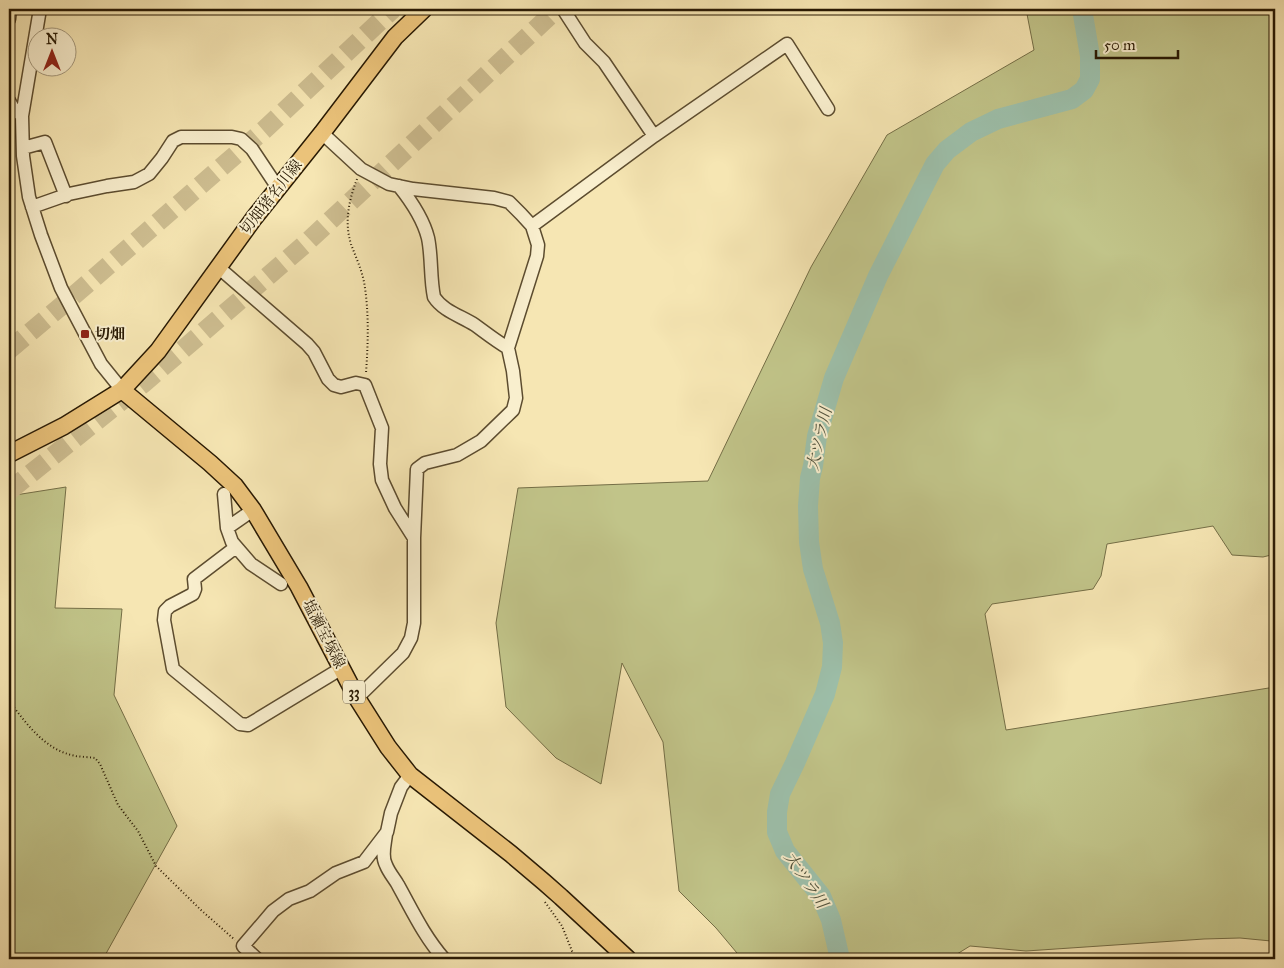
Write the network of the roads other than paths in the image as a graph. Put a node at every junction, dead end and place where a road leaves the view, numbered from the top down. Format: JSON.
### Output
{"nodes":[{"id":1,"x":10,"y":9,"type":"edge"},
{"id":2,"x":40,"y":9,"type":"edge"},
{"id":3,"x":424,"y":9,"type":"edge"},
{"id":4,"x":563,"y":9,"type":"edge"},
{"id":5,"x":9,"y":19,"type":"edge"},
{"id":6,"x":9,"y":101,"type":"edge"},
{"id":7,"x":828,"y":109,"type":"dead end"},
{"id":8,"x":22,"y":119,"type":"junction"},
{"id":9,"x":9,"y":122,"type":"edge"},
{"id":10,"x":322,"y":133,"type":"junction"},
{"id":11,"x":654,"y":136,"type":"junction"},
{"id":12,"x":23,"y":148,"type":"junction"},
{"id":13,"x":399,"y":186,"type":"junction"},
{"id":14,"x":278,"y":188,"type":"junction"},
{"id":15,"x":66,"y":196,"type":"junction"},
{"id":16,"x":32,"y":207,"type":"junction"},
{"id":17,"x":532,"y":226,"type":"junction"},
{"id":18,"x":218,"y":267,"type":"junction"},
{"id":19,"x":508,"y":348,"type":"junction"},
{"id":20,"x":122,"y":390,"type":"junction"},
{"id":21,"x":9,"y":454,"type":"edge"},
{"id":22,"x":224,"y":494,"type":"dead end"},
{"id":23,"x":253,"y":510,"type":"junction"},
{"id":24,"x":227,"y":528,"type":"junction"},
{"id":25,"x":414,"y":538,"type":"junction"},
{"id":26,"x":236,"y":547,"type":"junction"},
{"id":27,"x":280,"y":584,"type":"dead end"},
{"id":28,"x":342,"y":668,"type":"junction"},
{"id":29,"x":357,"y":698,"type":"junction"},
{"id":30,"x":410,"y":776,"type":"junction"},
{"id":31,"x":387,"y":832,"type":"junction"},
{"id":32,"x":257,"y":959,"type":"edge"},
{"id":33,"x":444,"y":959,"type":"edge"},
{"id":34,"x":628,"y":959,"type":"edge"}],
"edges":[{"from":1,"to":5,"type":"street"},
{"from":2,"to":8,"type":"street"},
{"from":3,"to":10,"type":"main road","name":"切畑猪名川線"},
{"from":4,"to":11,"type":"street"},
{"from":6,"to":8,"type":"street"},
{"from":7,"to":11,"type":"street"},
{"from":8,"to":9,"type":"street"},
{"from":8,"to":12,"type":"street"},
{"from":10,"to":13,"type":"street"},
{"from":10,"to":14,"type":"main road","name":"切畑猪名川線"},
{"from":11,"to":17,"type":"street"},
{"from":12,"to":15,"type":"street"},
{"from":12,"to":16,"type":"street"},
{"from":13,"to":17,"type":"street"},
{"from":13,"to":19,"type":"street"},
{"from":14,"to":15,"type":"street"},
{"from":14,"to":18,"type":"main road","name":"切畑猪名川線"},
{"from":15,"to":16,"type":"street"},
{"from":16,"to":20,"type":"street"},
{"from":17,"to":19,"type":"street"},
{"from":18,"to":20,"type":"main road","name":"切畑猪名川線"},
{"from":18,"to":25,"type":"street"},
{"from":19,"to":25,"type":"street"},
{"from":20,"to":21,"type":"main road"},
{"from":20,"to":23,"type":"main road","name":"塩瀬宝塚線","number":"33"},
{"from":22,"to":24,"type":"street"},
{"from":23,"to":24,"type":"street"},
{"from":23,"to":28,"type":"main road","name":"塩瀬宝塚線","number":"33"},
{"from":24,"to":26,"type":"street"},
{"from":25,"to":29,"type":"street"},
{"from":26,"to":27,"type":"street"},
{"from":26,"to":28,"type":"street"},
{"from":28,"to":29,"type":"main road","name":"塩瀬宝塚線","number":"33"},
{"from":29,"to":30,"type":"main road","name":"塩瀬宝塚線","number":"33"},
{"from":30,"to":31,"type":"street"},
{"from":30,"to":34,"type":"main road","name":"塩瀬宝塚線","number":"33"},
{"from":31,"to":32,"type":"street"},
{"from":31,"to":33,"type":"street"}]}
